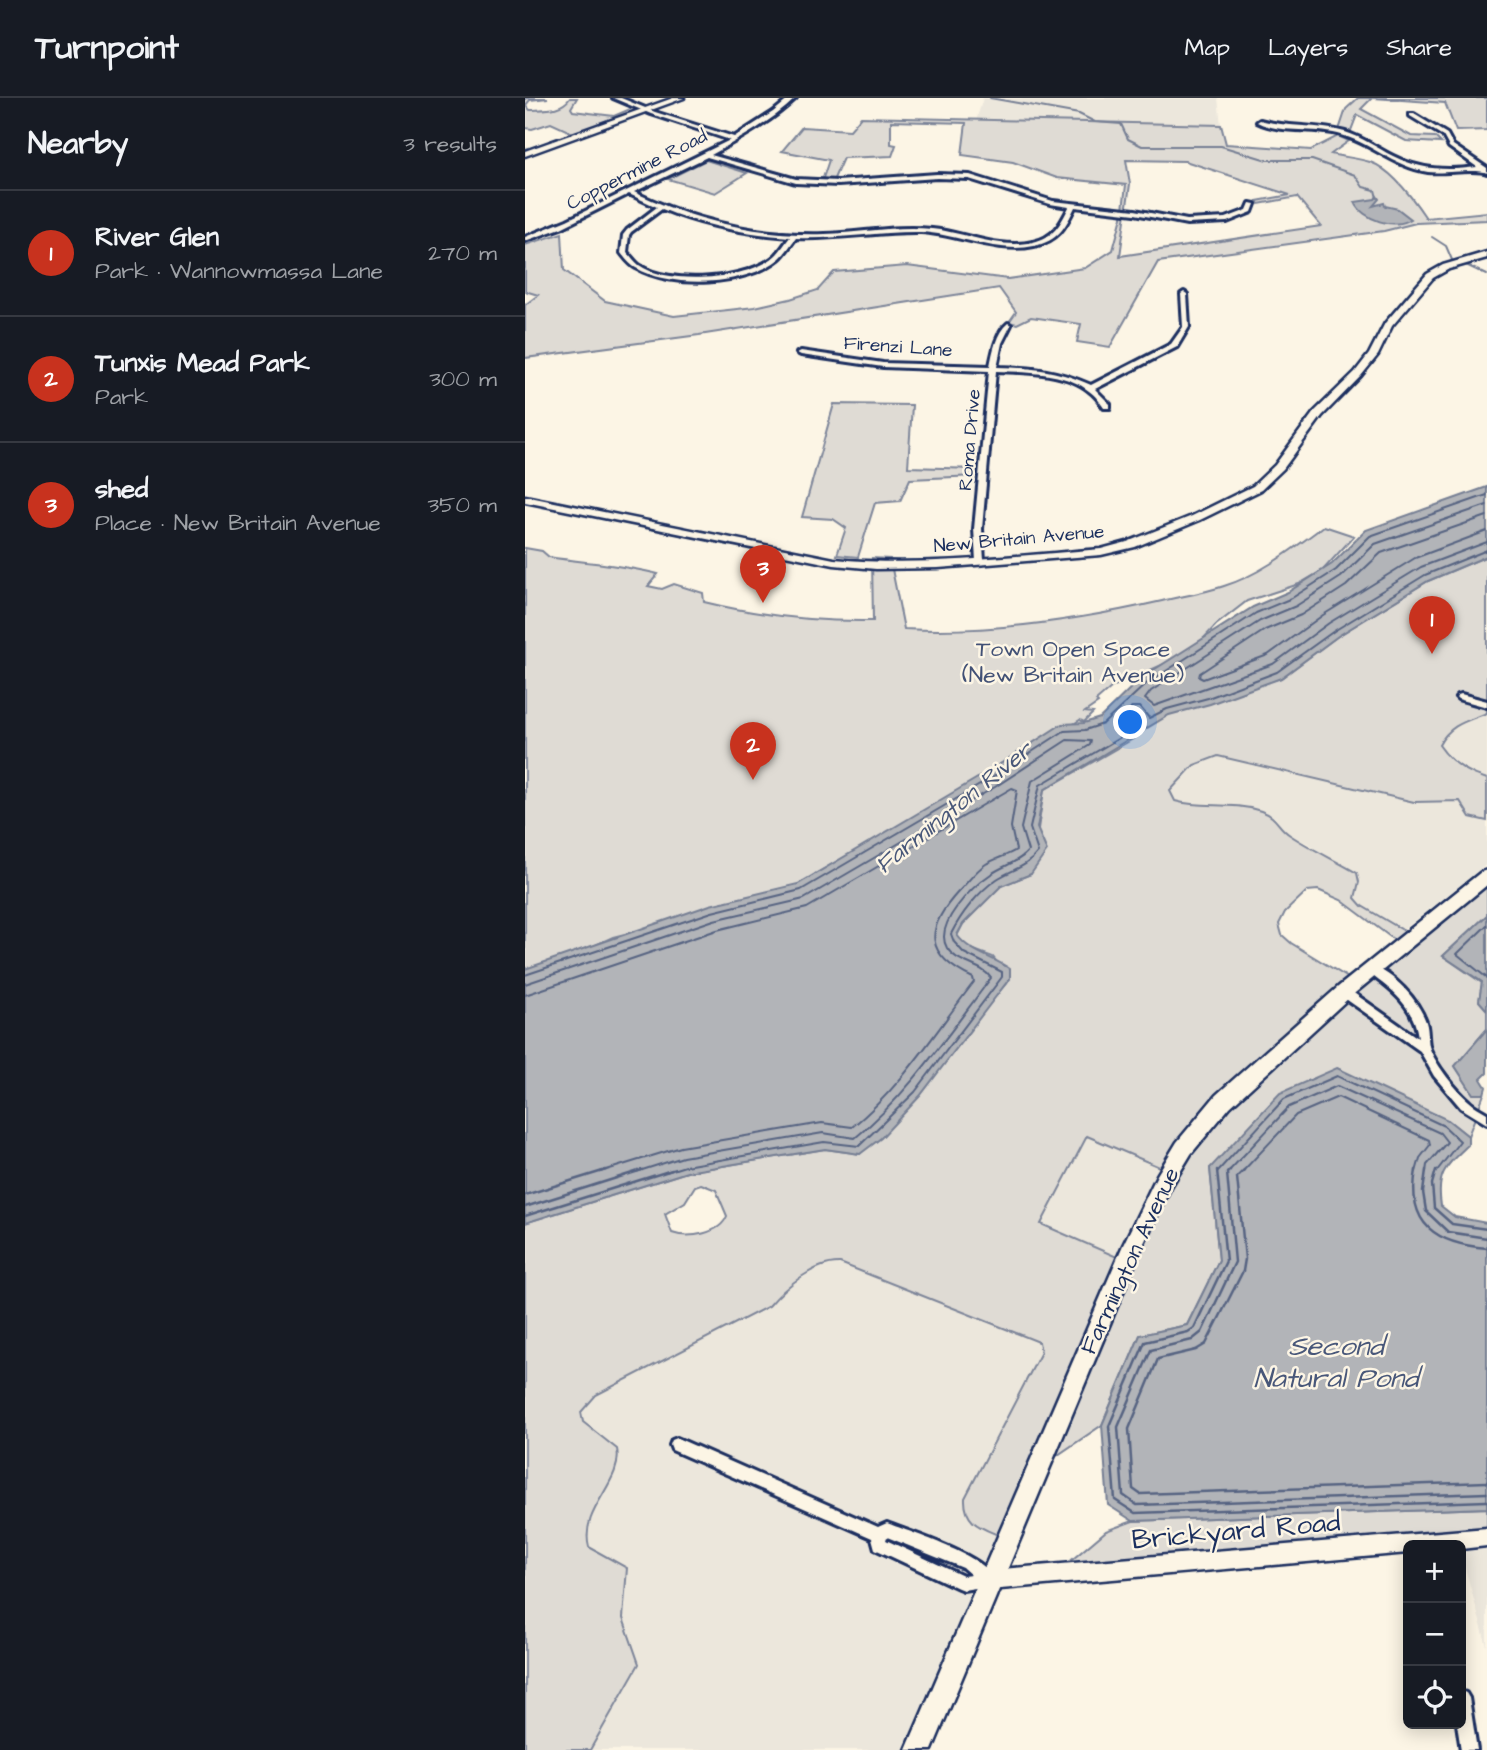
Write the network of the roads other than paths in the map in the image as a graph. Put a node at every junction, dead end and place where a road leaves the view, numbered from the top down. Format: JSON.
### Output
{"nodes":[{"id":1,"x":616,"y":98,"type":"edge"},
{"id":2,"x":680,"y":98,"type":"edge"},
{"id":3,"x":793,"y":98,"type":"edge"},
{"id":4,"x":646,"y":110,"type":"junction"},
{"id":5,"x":1412,"y":116,"type":"dead end"},
{"id":6,"x":1261,"y":122,"type":"dead end"},
{"id":7,"x":734,"y":138,"type":"junction"},
{"id":8,"x":525,"y":154,"type":"edge"},
{"id":9,"x":703,"y":154,"type":"junction"},
{"id":10,"x":1484,"y":170,"type":"edge"},
{"id":11,"x":629,"y":192,"type":"junction"},
{"id":12,"x":619,"y":197,"type":"junction"},
{"id":13,"x":646,"y":202,"type":"junction"},
{"id":14,"x":1252,"y":204,"type":"dead end"},
{"id":15,"x":1072,"y":207,"type":"junction"},
{"id":16,"x":660,"y":208,"type":"junction"},
{"id":17,"x":793,"y":236,"type":"junction"},
{"id":18,"x":525,"y":239,"type":"edge"},
{"id":19,"x":1487,"y":256,"type":"edge"},
{"id":20,"x":1184,"y":293,"type":"dead end"},
{"id":21,"x":1008,"y":325,"type":"dead end"},
{"id":22,"x":801,"y":353,"type":"dead end"},
{"id":23,"x":993,"y":367,"type":"junction"},
{"id":24,"x":1091,"y":388,"type":"junction"},
{"id":25,"x":1107,"y":406,"type":"dead end"},
{"id":26,"x":525,"y":499,"type":"edge"},
{"id":27,"x":980,"y":561,"type":"junction"},
{"id":28,"x":1461,"y":697,"type":"dead end"},
{"id":29,"x":1487,"y":704,"type":"edge"},
{"id":30,"x":1487,"y":876,"type":"edge"},
{"id":31,"x":1371,"y":968,"type":"junction"},
{"id":32,"x":1344,"y":992,"type":"junction"},
{"id":33,"x":1424,"y":1048,"type":"junction"},
{"id":34,"x":1487,"y":1119,"type":"edge"},
{"id":35,"x":677,"y":1446,"type":"dead end"},
{"id":36,"x":1487,"y":1537,"type":"edge"},
{"id":37,"x":1459,"y":1540,"type":"edge"},
{"id":38,"x":1403,"y":1546,"type":"edge"},
{"id":39,"x":989,"y":1580,"type":"junction"},
{"id":40,"x":1466,"y":1729,"type":"edge"},
{"id":41,"x":919,"y":1750,"type":"edge"},
{"id":42,"x":1469,"y":1750,"type":"edge"}],
"edges":[{"from":1,"to":4,"type":"street"},
{"from":2,"to":4,"type":"street"},
{"from":3,"to":7,"type":"street","name":"Coppermine Road"},
{"from":4,"to":7,"type":"street"},
{"from":4,"to":8,"type":"street"},
{"from":5,"to":10,"type":"street"},
{"from":6,"to":10,"type":"street"},
{"from":7,"to":9,"type":"street","name":"Coppermine Road"},
{"from":9,"to":11,"type":"street","name":"Coppermine Road"},
{"from":9,"to":15,"type":"street"},
{"from":11,"to":12,"type":"street","name":"Coppermine Road"},
{"from":11,"to":13,"type":"street"},
{"from":12,"to":13,"type":"street"},
{"from":12,"to":18,"type":"street","name":"Coppermine Road"},
{"from":13,"to":16,"type":"street"},
{"from":14,"to":15,"type":"street"},
{"from":15,"to":17,"type":"street"},
{"from":16,"to":17,"type":"street"},
{"from":16,"to":17,"type":"street"},
{"from":19,"to":27,"type":"street","name":"New Britain Avenue"},
{"from":20,"to":24,"type":"street"},
{"from":21,"to":23,"type":"street","name":"Roma Drive"},
{"from":22,"to":23,"type":"street","name":"Firenzi Lane"},
{"from":23,"to":24,"type":"street","name":"Firenzi Lane"},
{"from":23,"to":27,"type":"street","name":"Roma Drive"},
{"from":24,"to":25,"type":"street"},
{"from":26,"to":27,"type":"street","name":"New Britain Avenue"},
{"from":28,"to":29,"type":"street"},
{"from":30,"to":31,"type":"main road","name":"Farmington Avenue"},
{"from":31,"to":32,"type":"main road","name":"Farmington Avenue"},
{"from":31,"to":33,"type":"street"},
{"from":32,"to":33,"type":"street"},
{"from":32,"to":39,"type":"main road","name":"Farmington Avenue"},
{"from":33,"to":34,"type":"street"},
{"from":35,"to":39,"type":"street"},
{"from":36,"to":37,"type":"street","name":"Brickyard Road"},
{"from":38,"to":39,"type":"street","name":"Brickyard Road"},
{"from":39,"to":41,"type":"main road","name":"Farmington Avenue"},
{"from":40,"to":42,"type":"street"}]}
